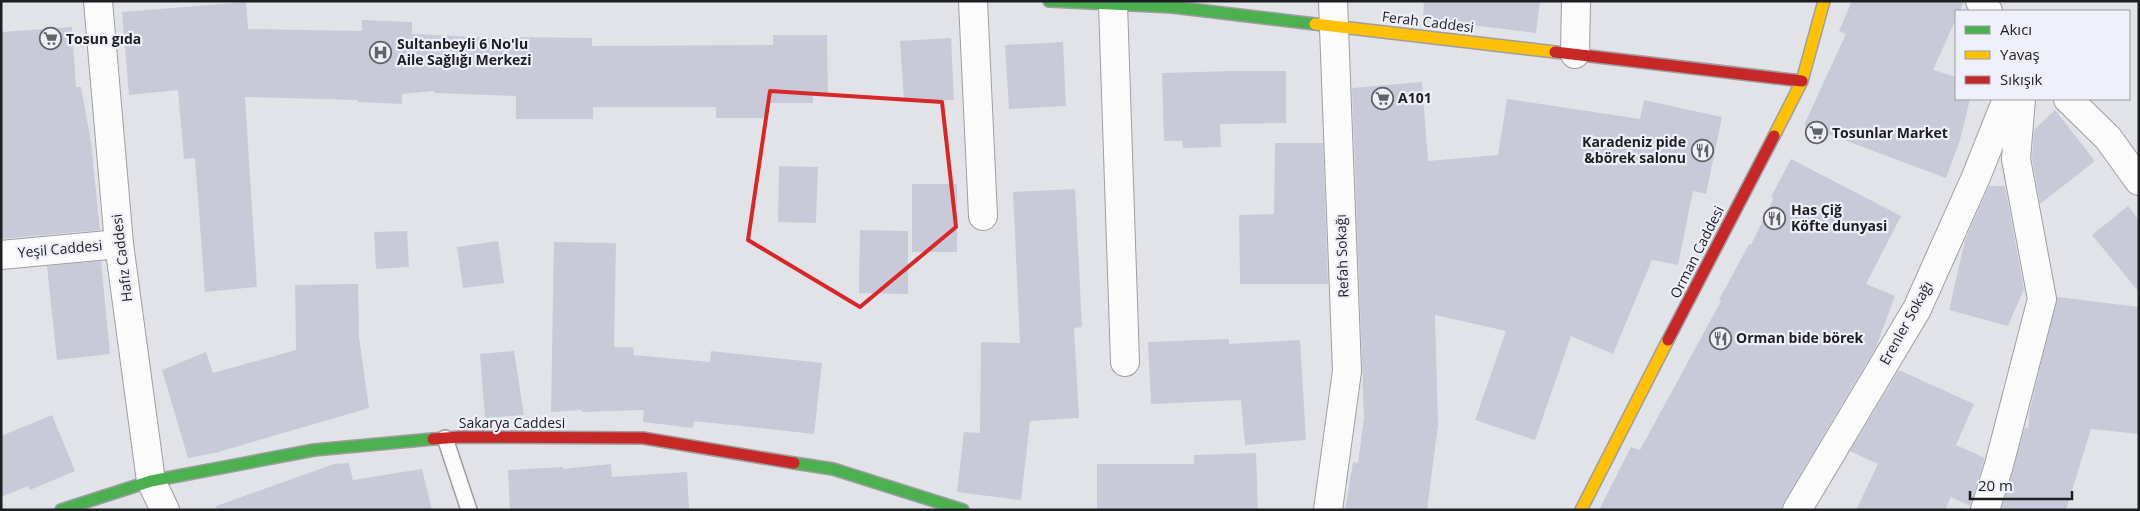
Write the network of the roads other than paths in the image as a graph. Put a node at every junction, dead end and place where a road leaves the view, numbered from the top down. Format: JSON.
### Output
{"nodes":[{"id":1,"x":98,"y":1,"type":"edge"},
{"id":2,"x":973,"y":1,"type":"edge"},
{"id":3,"x":1050,"y":1,"type":"edge"},
{"id":4,"x":1576,"y":1,"type":"edge"},
{"id":5,"x":1824,"y":1,"type":"edge"},
{"id":6,"x":1113,"y":4,"type":"junction"},
{"id":7,"x":1333,"y":14,"type":"edge"},
{"id":8,"x":1575,"y":54,"type":"junction"},
{"id":9,"x":1802,"y":81,"type":"junction"},
{"id":10,"x":2007,"y":100,"type":"edge"},
{"id":11,"x":2020,"y":100,"type":"edge"},
{"id":12,"x":2069,"y":100,"type":"edge"},
{"id":13,"x":2139,"y":181,"type":"edge"},
{"id":14,"x":983,"y":216,"type":"dead end"},
{"id":15,"x":119,"y":244,"type":"junction"},
{"id":16,"x":1,"y":255,"type":"edge"},
{"id":17,"x":1125,"y":362,"type":"dead end"},
{"id":18,"x":445,"y":438,"type":"junction"},
{"id":19,"x":151,"y":481,"type":"junction"},
{"id":20,"x":61,"y":510,"type":"edge"},
{"id":21,"x":165,"y":510,"type":"edge"},
{"id":22,"x":469,"y":510,"type":"edge"},
{"id":23,"x":963,"y":510,"type":"edge"},
{"id":24,"x":1328,"y":510,"type":"edge"},
{"id":25,"x":1581,"y":510,"type":"edge"},
{"id":26,"x":1797,"y":510,"type":"edge"},
{"id":27,"x":1985,"y":510,"type":"edge"}],
"edges":[{"from":1,"to":15,"type":"street","name":"Hafız Caddesi"},
{"from":2,"to":14,"type":"street"},
{"from":3,"to":6,"type":"street","name":"Ferah Caddesi"},
{"from":4,"to":8,"type":"street"},
{"from":5,"to":9,"type":"street","name":"Orman Caddesi"},
{"from":6,"to":7,"type":"street","name":"Ferah Caddesi"},
{"from":6,"to":17,"type":"street"},
{"from":7,"to":8,"type":"street","name":"Ferah Caddesi"},
{"from":7,"to":24,"type":"street","name":"Refah Sokağı"},
{"from":8,"to":9,"type":"street","name":"Ferah Caddesi"},
{"from":9,"to":25,"type":"street","name":"Orman Caddesi"},
{"from":10,"to":26,"type":"street","name":"Erenler Sokağı"},
{"from":11,"to":27,"type":"street"},
{"from":12,"to":13,"type":"street"},
{"from":15,"to":16,"type":"street","name":"Yeşil Caddesi"},
{"from":15,"to":19,"type":"street","name":"Hafız Caddesi"},
{"from":18,"to":19,"type":"street","name":"Sakarya Caddesi"},
{"from":18,"to":22,"type":"lane"},
{"from":18,"to":23,"type":"street","name":"Sakarya Caddesi"},
{"from":19,"to":20,"type":"street","name":"Sakarya Caddesi"},
{"from":19,"to":21,"type":"street","name":"Hafız Caddesi"}]}
